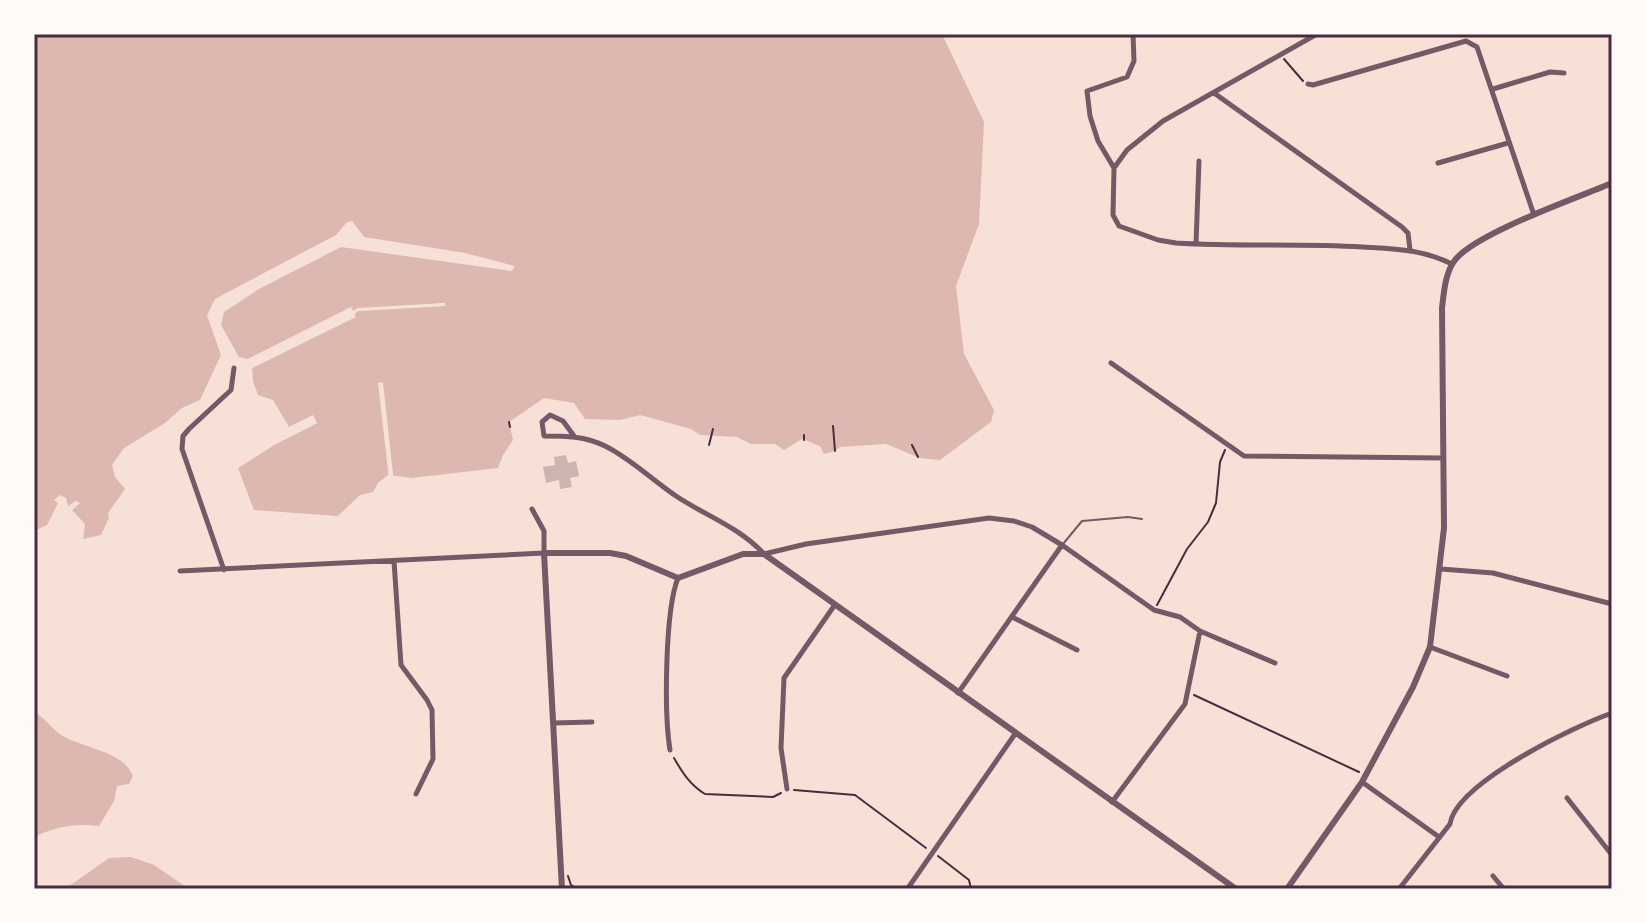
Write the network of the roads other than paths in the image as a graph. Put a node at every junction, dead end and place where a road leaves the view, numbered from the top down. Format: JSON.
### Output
{"nodes":[{"id":1,"x":1133,"y":34,"type":"edge"},
{"id":2,"x":1317,"y":34,"type":"edge"},
{"id":3,"x":1564,"y":73,"type":"dead end"},
{"id":4,"x":1308,"y":84,"type":"road end"},
{"id":5,"x":1493,"y":89,"type":"junction"},
{"id":6,"x":1214,"y":93,"type":"junction"},
{"id":7,"x":1508,"y":143,"type":"junction"},
{"id":8,"x":1199,"y":161,"type":"dead end"},
{"id":9,"x":1438,"y":163,"type":"dead end"},
{"id":10,"x":1114,"y":168,"type":"junction"},
{"id":11,"x":1611,"y":185,"type":"edge"},
{"id":12,"x":1534,"y":215,"type":"junction"},
{"id":13,"x":1196,"y":244,"type":"junction"},
{"id":14,"x":1410,"y":250,"type":"junction"},
{"id":15,"x":1452,"y":264,"type":"junction"},
{"id":16,"x":1111,"y":363,"type":"dead end"},
{"id":17,"x":234,"y":368,"type":"dead end"},
{"id":18,"x":574,"y":436,"type":"junction"},
{"id":19,"x":1443,"y":458,"type":"junction"},
{"id":20,"x":532,"y":509,"type":"dead end"},
{"id":21,"x":1142,"y":519,"type":"dead end"},
{"id":22,"x":1062,"y":545,"type":"junction"},
{"id":23,"x":544,"y":553,"type":"junction"},
{"id":24,"x":764,"y":554,"type":"junction"},
{"id":25,"x":394,"y":561,"type":"junction"},
{"id":26,"x":1441,"y":569,"type":"junction"},
{"id":27,"x":224,"y":570,"type":"junction"},
{"id":28,"x":180,"y":571,"type":"dead end"},
{"id":29,"x":678,"y":578,"type":"junction"},
{"id":30,"x":1612,"y":604,"type":"edge"},
{"id":31,"x":834,"y":606,"type":"junction"},
{"id":32,"x":1012,"y":617,"type":"junction"},
{"id":33,"x":1200,"y":631,"type":"junction"},
{"id":34,"x":1430,"y":647,"type":"junction"},
{"id":35,"x":1077,"y":650,"type":"dead end"},
{"id":36,"x":1275,"y":663,"type":"dead end"},
{"id":37,"x":1507,"y":676,"type":"dead end"},
{"id":38,"x":958,"y":693,"type":"junction"},
{"id":39,"x":1612,"y":713,"type":"edge"},
{"id":40,"x":592,"y":722,"type":"dead end"},
{"id":41,"x":554,"y":723,"type":"junction"},
{"id":42,"x":1015,"y":734,"type":"junction"},
{"id":43,"x":670,"y":750,"type":"road end"},
{"id":44,"x":1364,"y":780,"type":"junction"},
{"id":45,"x":787,"y":789,"type":"road end"},
{"id":46,"x":416,"y":794,"type":"dead end"},
{"id":47,"x":1567,"y":798,"type":"dead end"},
{"id":48,"x":1112,"y":802,"type":"junction"},
{"id":49,"x":1439,"y":837,"type":"junction"},
{"id":50,"x":1612,"y":855,"type":"edge"},
{"id":51,"x":1493,"y":876,"type":"dead end"},
{"id":52,"x":908,"y":888,"type":"edge"},
{"id":53,"x":562,"y":889,"type":"edge"},
{"id":54,"x":1236,"y":889,"type":"edge"},
{"id":55,"x":1287,"y":889,"type":"edge"},
{"id":56,"x":1399,"y":889,"type":"edge"},
{"id":57,"x":1504,"y":889,"type":"edge"}],
"edges":[{"from":1,"to":10,"type":"street"},
{"from":2,"to":6,"type":"street"},
{"from":3,"to":5,"type":"street"},
{"from":4,"to":5,"type":"street"},
{"from":5,"to":7,"type":"street"},
{"from":6,"to":10,"type":"street"},
{"from":6,"to":14,"type":"street"},
{"from":7,"to":9,"type":"street"},
{"from":7,"to":12,"type":"street"},
{"from":8,"to":13,"type":"street"},
{"from":10,"to":13,"type":"street"},
{"from":11,"to":12,"type":"street"},
{"from":12,"to":15,"type":"street"},
{"from":13,"to":14,"type":"street"},
{"from":14,"to":15,"type":"street"},
{"from":15,"to":19,"type":"street"},
{"from":16,"to":19,"type":"street"},
{"from":17,"to":27,"type":"street"},
{"from":18,"to":18,"type":"street"},
{"from":18,"to":24,"type":"street"},
{"from":19,"to":26,"type":"street"},
{"from":20,"to":23,"type":"street"},
{"from":21,"to":22,"type":"lane"},
{"from":22,"to":24,"type":"street"},
{"from":22,"to":32,"type":"street"},
{"from":22,"to":33,"type":"street"},
{"from":23,"to":25,"type":"street"},
{"from":23,"to":29,"type":"street"},
{"from":23,"to":41,"type":"street"},
{"from":24,"to":29,"type":"street"},
{"from":24,"to":31,"type":"street"},
{"from":25,"to":27,"type":"street"},
{"from":25,"to":46,"type":"street"},
{"from":26,"to":30,"type":"street"},
{"from":26,"to":34,"type":"street"},
{"from":27,"to":28,"type":"street"},
{"from":29,"to":43,"type":"street"},
{"from":31,"to":38,"type":"street"},
{"from":31,"to":45,"type":"street"},
{"from":32,"to":35,"type":"street"},
{"from":32,"to":38,"type":"street"},
{"from":33,"to":36,"type":"street"},
{"from":33,"to":48,"type":"street"},
{"from":34,"to":37,"type":"street"},
{"from":34,"to":44,"type":"street"},
{"from":38,"to":42,"type":"street"},
{"from":39,"to":49,"type":"street"},
{"from":40,"to":41,"type":"street"},
{"from":41,"to":53,"type":"street"},
{"from":42,"to":48,"type":"street"},
{"from":42,"to":52,"type":"street"},
{"from":44,"to":49,"type":"street"},
{"from":44,"to":55,"type":"street"},
{"from":47,"to":50,"type":"street"},
{"from":48,"to":54,"type":"street"},
{"from":49,"to":56,"type":"street"},
{"from":51,"to":57,"type":"street"}]}
